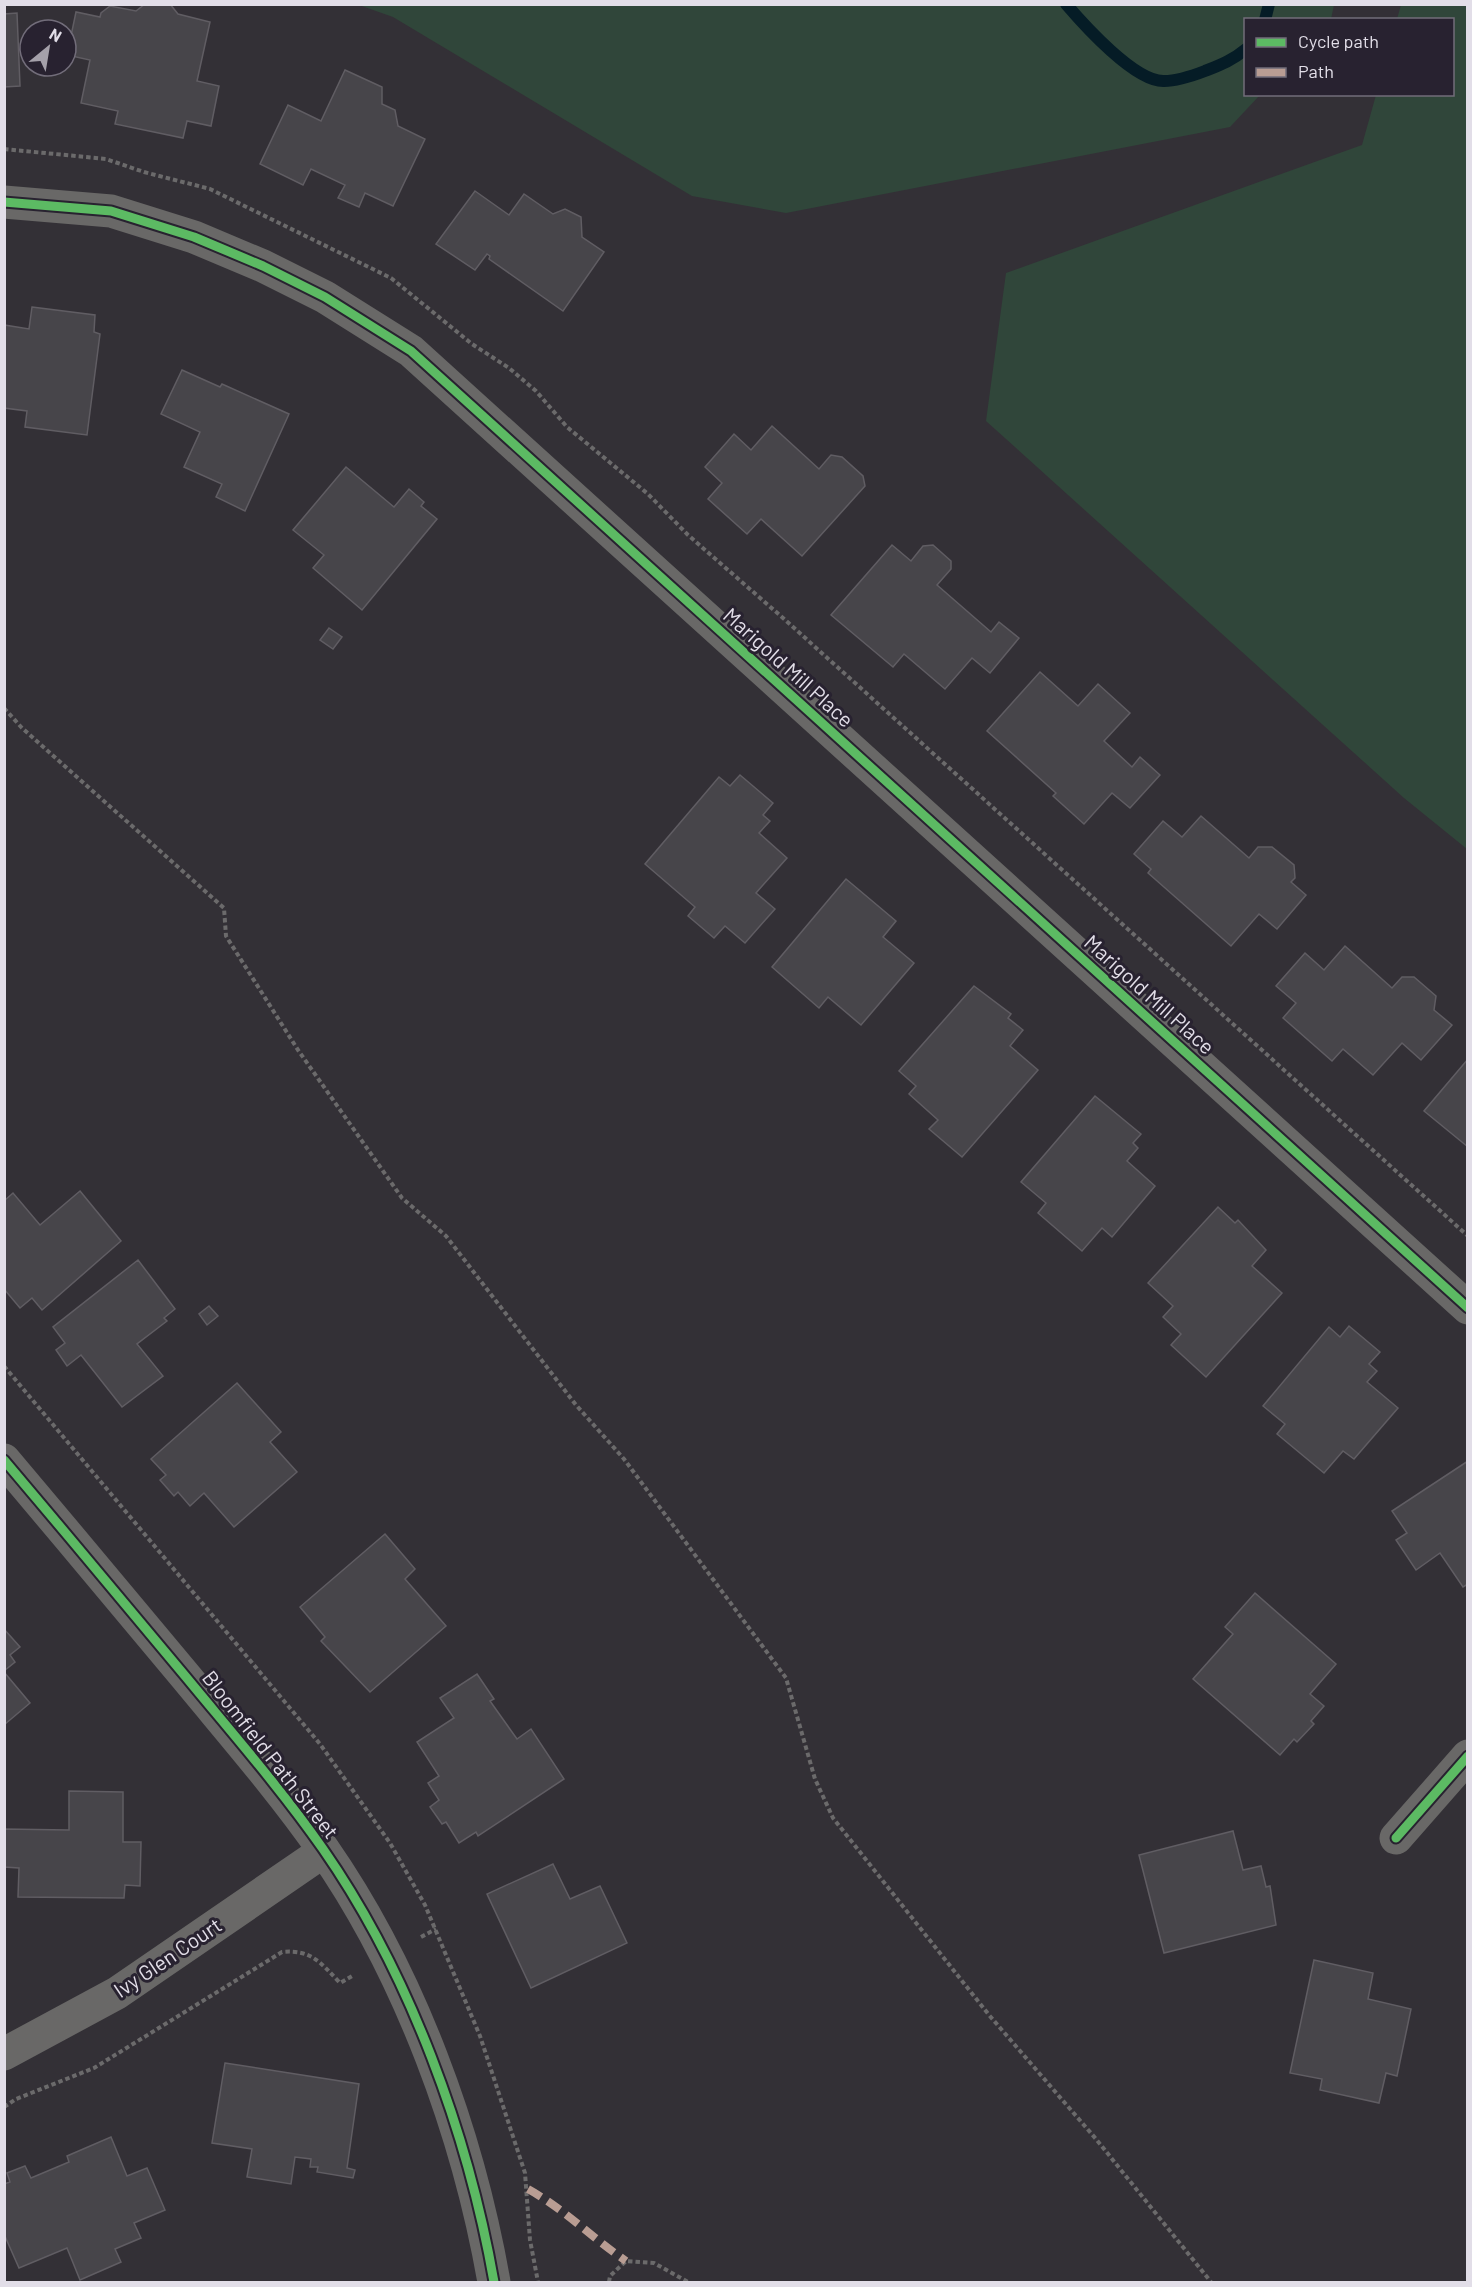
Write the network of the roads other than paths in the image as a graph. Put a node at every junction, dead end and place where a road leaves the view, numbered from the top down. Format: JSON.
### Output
{"nodes":[{"id":1,"x":4,"y":202,"type":"edge"},
{"id":2,"x":1467,"y":1308,"type":"edge"},
{"id":3,"x":4,"y":1460,"type":"edge"},
{"id":4,"x":1467,"y":1756,"type":"edge"},
{"id":5,"x":1396,"y":1838,"type":"dead end"},
{"id":6,"x":324,"y":1851,"type":"junction"},
{"id":7,"x":4,"y":2054,"type":"edge"},
{"id":8,"x":494,"y":2283,"type":"edge"}],
"edges":[{"from":1,"to":2,"type":"street","name":"Marigold Mill Place"},
{"from":3,"to":6,"type":"street","name":"Bloomfield Path Street"},
{"from":4,"to":5,"type":"street"},
{"from":6,"to":7,"type":"street","name":"Ivy Glen Court"},
{"from":6,"to":8,"type":"street","name":"Bloomfield Path Street"}]}
